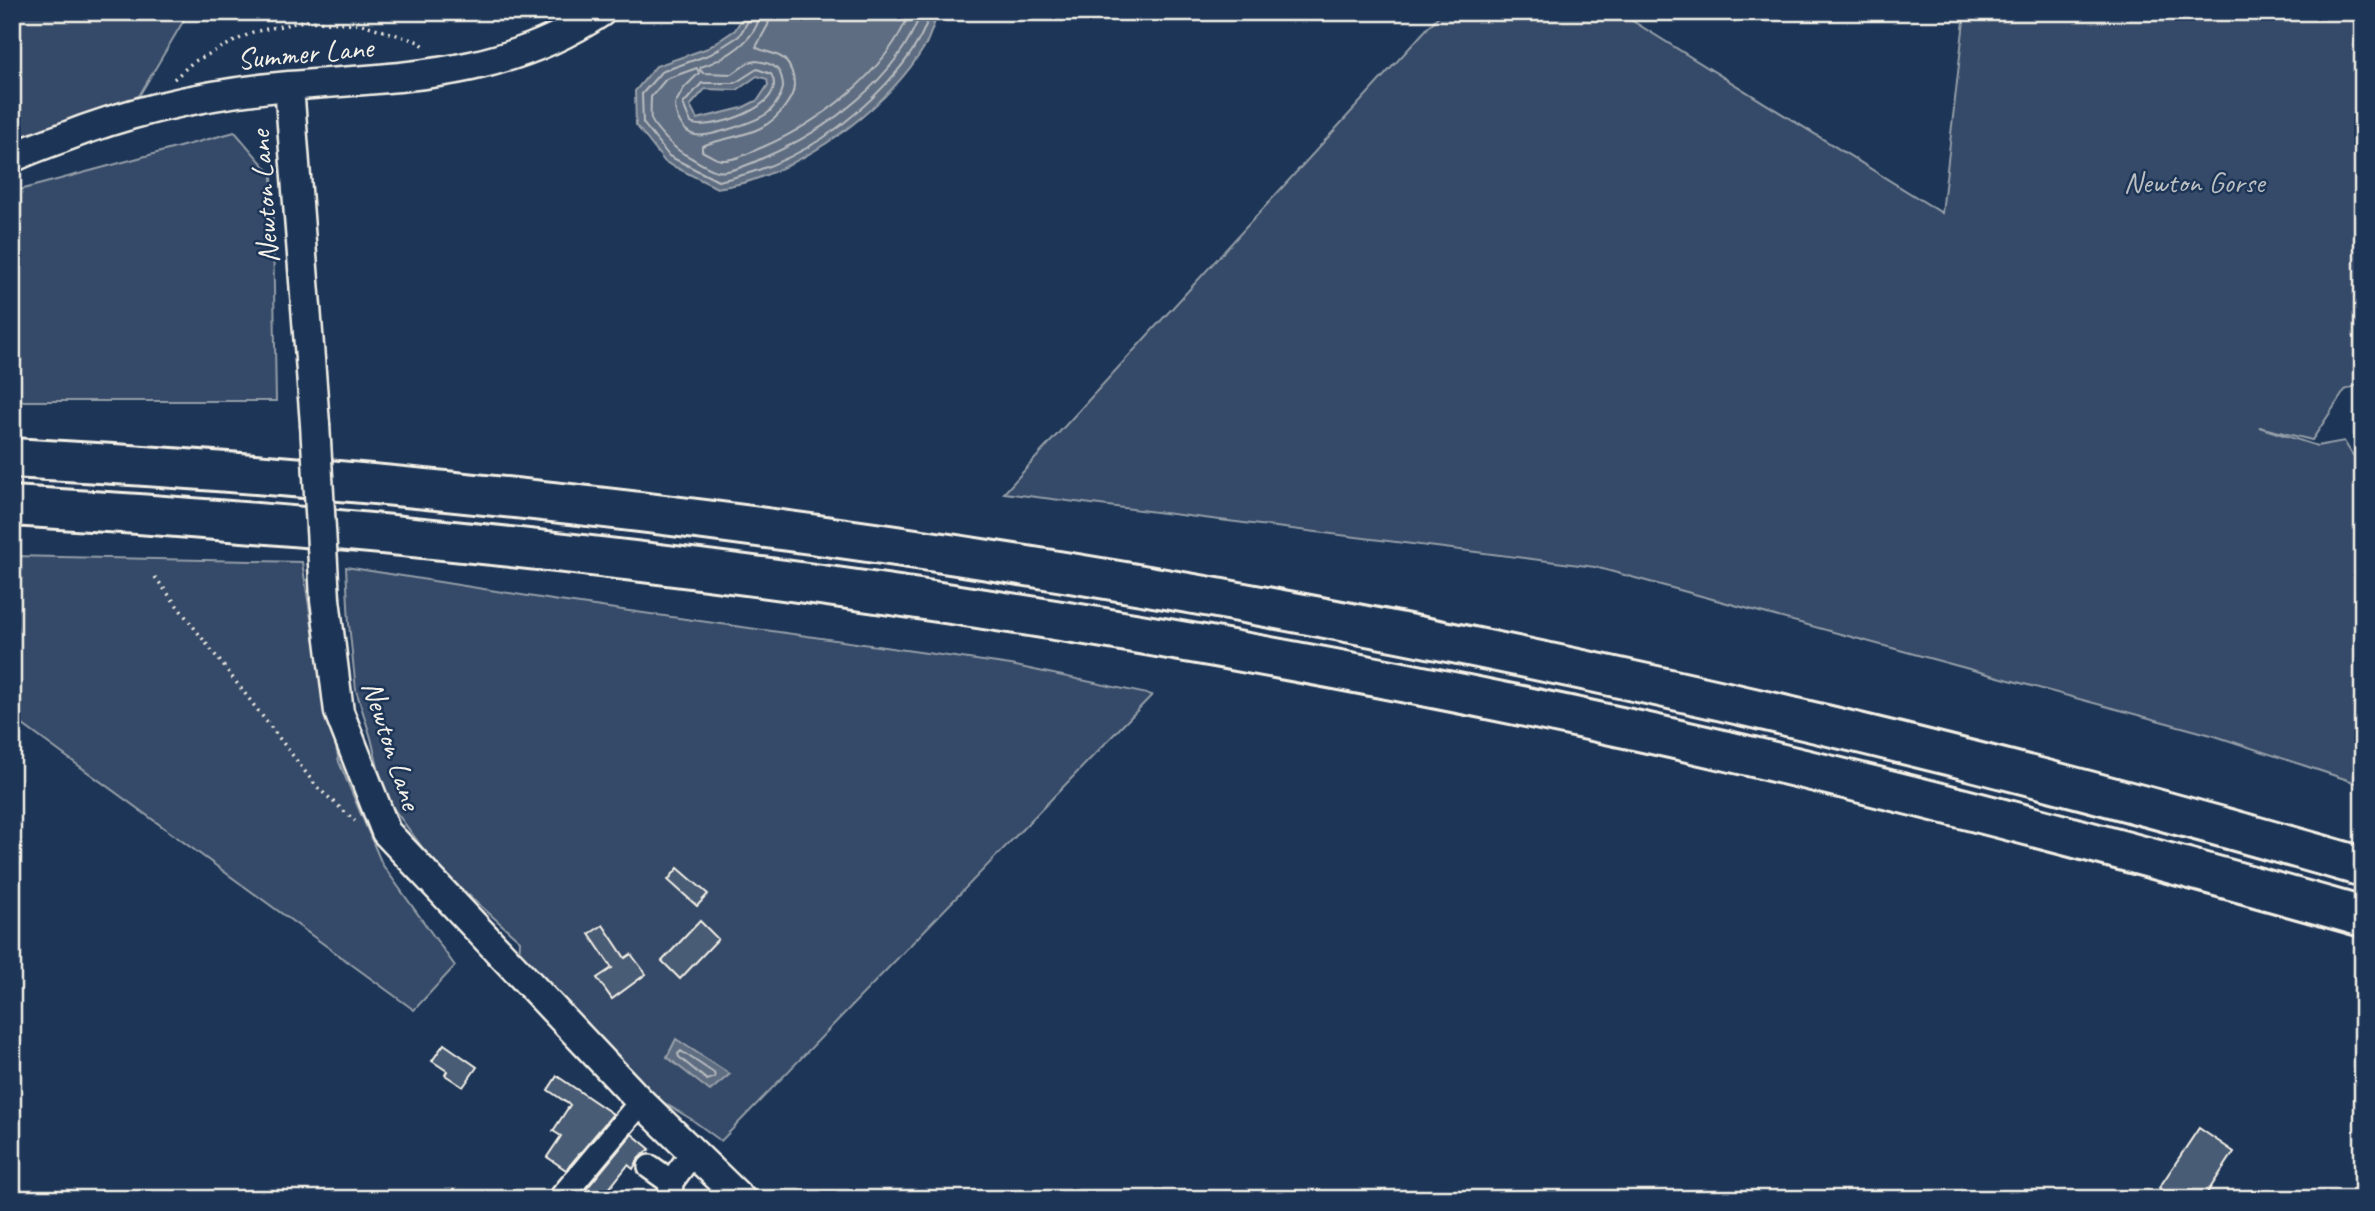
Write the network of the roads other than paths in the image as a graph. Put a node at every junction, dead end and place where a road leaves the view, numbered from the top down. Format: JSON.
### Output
{"nodes":[{"id":1,"x":601,"y":12,"type":"edge"},
{"id":2,"x":289,"y":86,"type":"junction"},
{"id":3,"x":12,"y":158,"type":"edge"},
{"id":4,"x":12,"y":458,"type":"edge"},
{"id":5,"x":12,"y":506,"type":"edge"},
{"id":6,"x":2363,"y":867,"type":"edge"},
{"id":7,"x":2363,"y":917,"type":"edge"},
{"id":8,"x":641,"y":1102,"type":"junction"},
{"id":9,"x":693,"y":1152,"type":"junction"},
{"id":10,"x":650,"y":1167,"type":"dead end"},
{"id":11,"x":670,"y":1190,"type":"edge"},
{"id":12,"x":560,"y":1199,"type":"edge"},
{"id":13,"x":741,"y":1199,"type":"edge"}],
"edges":[{"from":1,"to":2,"type":"street","name":"Summer Lane"},
{"from":2,"to":3,"type":"street","name":"Summer Lane"},
{"from":2,"to":8,"type":"street","name":"Newton Lane","bridge":true},
{"from":4,"to":6,"type":"highway"},
{"from":5,"to":7,"type":"highway"},
{"from":8,"to":9,"type":"street","name":"Newton Lane"},
{"from":8,"to":12,"type":"street"},
{"from":9,"to":11,"type":"street"},
{"from":9,"to":13,"type":"street","name":"Newton Lane"},
{"from":10,"to":11,"type":"street"}]}
